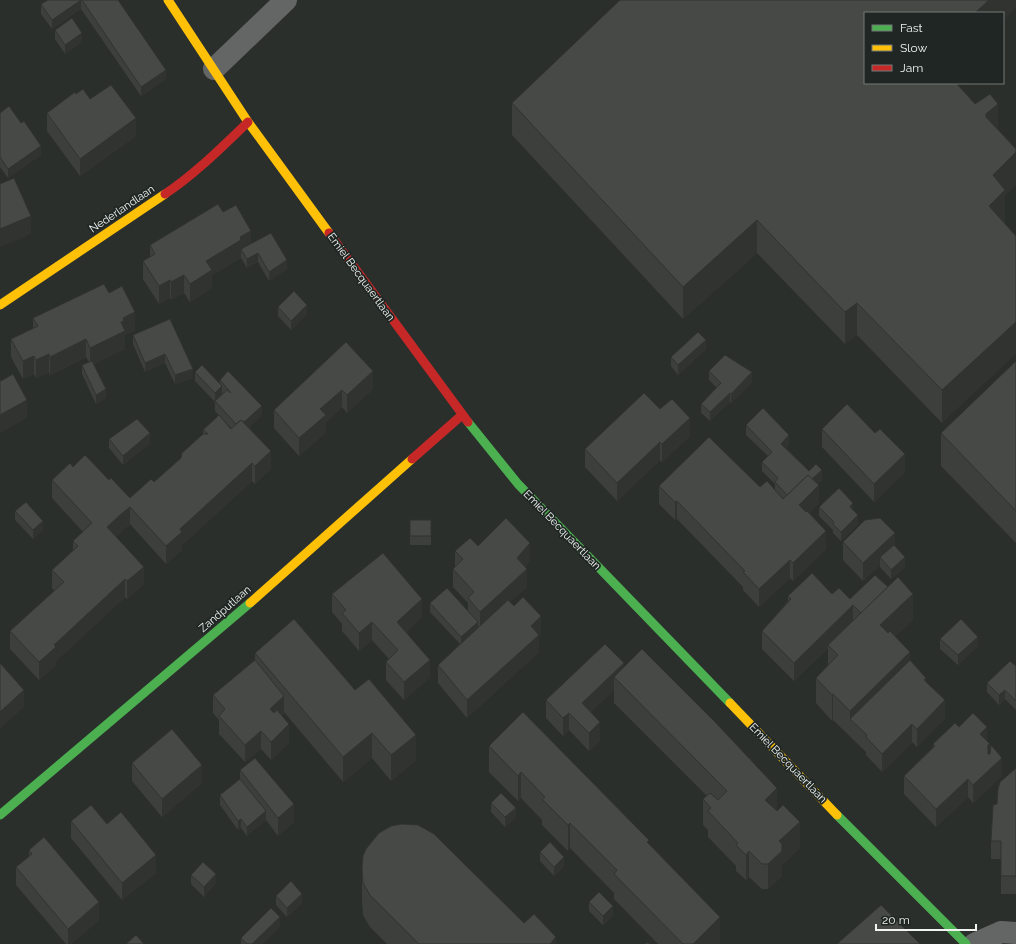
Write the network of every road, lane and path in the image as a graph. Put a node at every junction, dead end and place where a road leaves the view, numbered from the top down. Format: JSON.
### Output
{"nodes":[{"id":1,"x":168,"y":0,"type":"edge"},
{"id":2,"x":286,"y":0,"type":"edge"},
{"id":3,"x":214,"y":69,"type":"junction"},
{"id":4,"x":248,"y":122,"type":"junction"},
{"id":5,"x":0,"y":305,"type":"edge"},
{"id":6,"x":462,"y":415,"type":"junction"},
{"id":7,"x":0,"y":815,"type":"edge"},
{"id":8,"x":1016,"y":933,"type":"edge"},
{"id":9,"x":966,"y":944,"type":"edge"},
{"id":10,"x":974,"y":944,"type":"edge"}],
"edges":[{"from":1,"to":3,"type":"street","name":"Emiel Becquaertlaan"},
{"from":2,"to":3,"type":"street"},
{"from":3,"to":4,"type":"street","name":"Emiel Becquaertlaan"},
{"from":4,"to":5,"type":"street","name":"Nederlandlaan"},
{"from":4,"to":6,"type":"street","name":"Emiel Becquaertlaan"},
{"from":6,"to":7,"type":"street","name":"Zandputlaan"},
{"from":6,"to":9,"type":"street","name":"Emiel Becquaertlaan"},
{"from":8,"to":10,"type":"street"}]}
